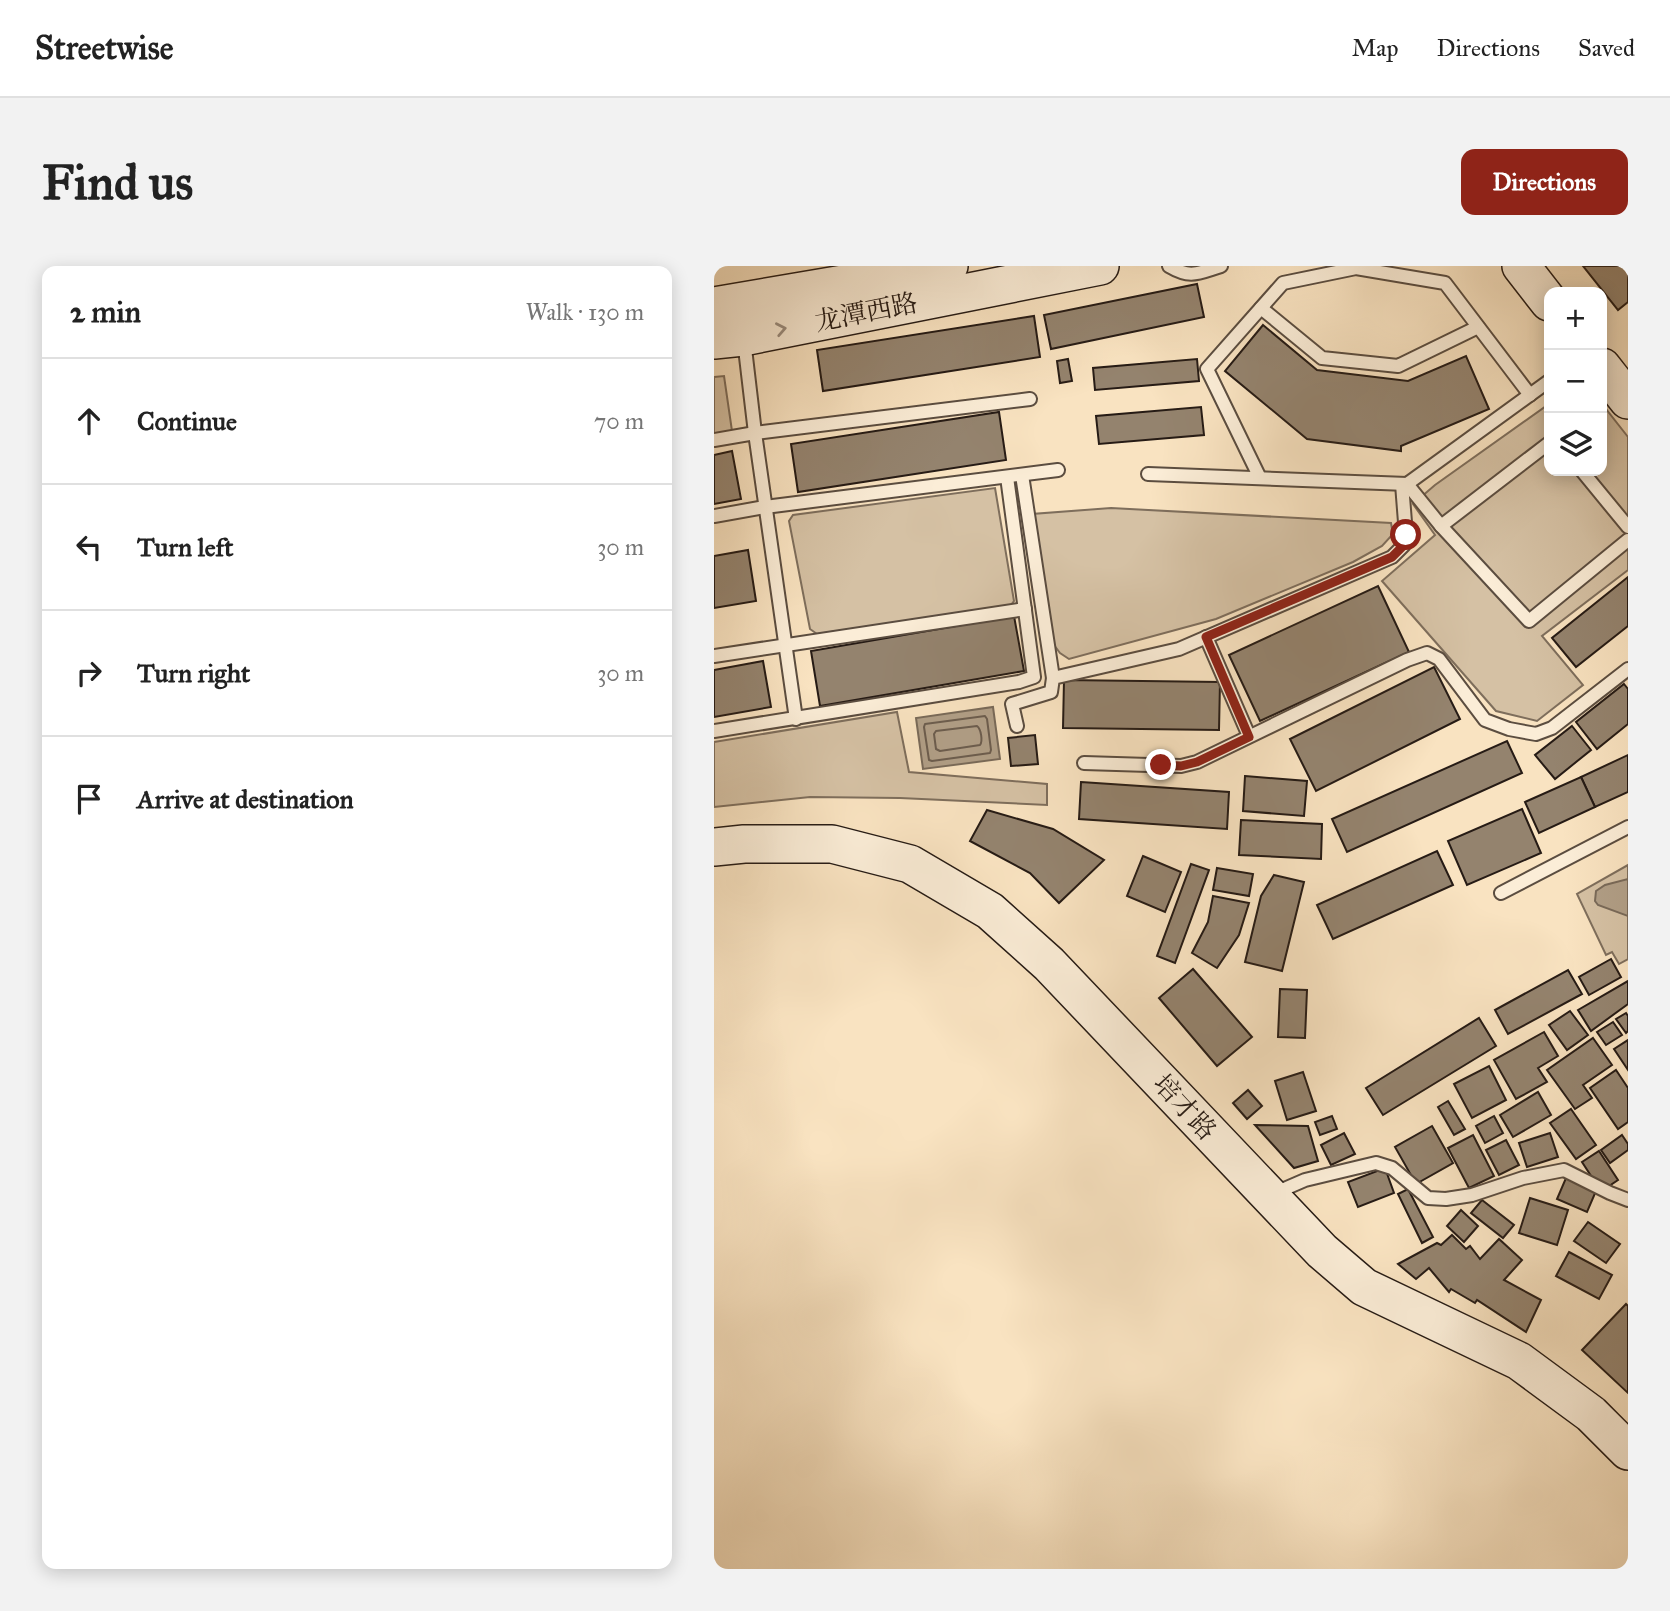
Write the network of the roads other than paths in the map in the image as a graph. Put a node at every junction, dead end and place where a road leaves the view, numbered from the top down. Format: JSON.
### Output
{"nodes":[{"id":1,"x":949,"y":266,"type":"edge"},
{"id":2,"x":1100,"y":266,"type":"edge"},
{"id":3,"x":1169,"y":266,"type":"edge"},
{"id":4,"x":1221,"y":266,"type":"edge"},
{"id":5,"x":1521,"y":266,"type":"edge"},
{"id":6,"x":1372,"y":269,"type":"edge"},
{"id":7,"x":1544,"y":296,"type":"edge"},
{"id":8,"x":714,"y":306,"type":"edge"},
{"id":9,"x":1261,"y":308,"type":"junction"},
{"id":10,"x":1478,"y":327,"type":"junction"},
{"id":11,"x":729,"y":338,"type":"edge"},
{"id":12,"x":1607,"y":373,"type":"edge"},
{"id":13,"x":1544,"y":385,"type":"edge"},
{"id":14,"x":1530,"y":395,"type":"junction"},
{"id":15,"x":1030,"y":399,"type":"dead end"},
{"id":16,"x":1628,"y":400,"type":"edge"},
{"id":17,"x":755,"y":433,"type":"junction"},
{"id":18,"x":714,"y":440,"type":"edge"},
{"id":19,"x":1544,"y":447,"type":"edge"},
{"id":20,"x":1058,"y":470,"type":"dead end"},
{"id":21,"x":1148,"y":474,"type":"dead end"},
{"id":22,"x":1022,"y":475,"type":"junction"},
{"id":23,"x":1586,"y":476,"type":"edge"},
{"id":24,"x":1007,"y":477,"type":"junction"},
{"id":25,"x":1260,"y":478,"type":"junction"},
{"id":26,"x":1405,"y":484,"type":"junction"},
{"id":27,"x":765,"y":507,"type":"junction"},
{"id":28,"x":714,"y":516,"type":"edge"},
{"id":29,"x":1441,"y":526,"type":"junction"},
{"id":30,"x":1628,"y":527,"type":"edge"},
{"id":31,"x":1628,"y":540,"type":"edge"},
{"id":32,"x":1025,"y":609,"type":"junction"},
{"id":33,"x":1206,"y":637,"type":"junction"},
{"id":34,"x":786,"y":646,"type":"junction"},
{"id":35,"x":714,"y":656,"type":"edge"},
{"id":36,"x":1628,"y":669,"type":"edge"},
{"id":37,"x":1054,"y":678,"type":"junction"},
{"id":38,"x":796,"y":719,"type":"junction"},
{"id":39,"x":1017,"y":726,"type":"dead end"},
{"id":40,"x":714,"y":731,"type":"edge"},
{"id":41,"x":1249,"y":737,"type":"junction"},
{"id":42,"x":1084,"y":763,"type":"dead end"},
{"id":43,"x":1628,"y":827,"type":"edge"},
{"id":44,"x":714,"y":847,"type":"edge"},
{"id":45,"x":1501,"y":893,"type":"dead end"},
{"id":46,"x":1269,"y":1196,"type":"junction"},
{"id":47,"x":1628,"y":1200,"type":"edge"},
{"id":48,"x":1628,"y":1451,"type":"edge"}],
"edges":[{"from":1,"to":8,"type":"street","name":"龙潭西路"},
{"from":11,"to":2,"type":"street","name":"龙潭西路","one_way":true},
{"from":3,"to":4,"type":"lane"},
{"from":5,"to":7,"type":"street"},
{"from":6,"to":9,"type":"lane"},
{"from":6,"to":10,"type":"lane"},
{"from":9,"to":10,"type":"lane"},
{"from":9,"to":25,"type":"lane"},
{"from":10,"to":14,"type":"lane"},
{"from":11,"to":17,"type":"lane"},
{"from":12,"to":16,"type":"street"},
{"from":13,"to":14,"type":"lane"},
{"from":14,"to":26,"type":"lane"},
{"from":15,"to":17,"type":"lane"},
{"from":17,"to":18,"type":"lane"},
{"from":17,"to":27,"type":"lane"},
{"from":19,"to":29,"type":"lane"},
{"from":20,"to":22,"type":"lane"},
{"from":21,"to":25,"type":"lane"},
{"from":22,"to":24,"type":"lane"},
{"from":22,"to":37,"type":"lane"},
{"from":23,"to":30,"type":"lane"},
{"from":24,"to":27,"type":"lane"},
{"from":24,"to":32,"type":"lane"},
{"from":25,"to":26,"type":"lane"},
{"from":26,"to":29,"type":"lane"},
{"from":26,"to":33,"type":"lane"},
{"from":27,"to":28,"type":"lane"},
{"from":27,"to":34,"type":"lane"},
{"from":29,"to":31,"type":"lane"},
{"from":32,"to":34,"type":"lane"},
{"from":32,"to":38,"type":"lane"},
{"from":33,"to":37,"type":"lane"},
{"from":33,"to":41,"type":"lane"},
{"from":34,"to":35,"type":"lane"},
{"from":34,"to":38,"type":"lane"},
{"from":36,"to":41,"type":"lane"},
{"from":37,"to":39,"type":"lane"},
{"from":38,"to":40,"type":"lane"},
{"from":41,"to":42,"type":"lane"},
{"from":43,"to":45,"type":"lane"},
{"from":44,"to":46,"type":"street","name":"培才路"},
{"from":46,"to":47,"type":"lane"},
{"from":46,"to":48,"type":"street","name":"培才路"}]}
